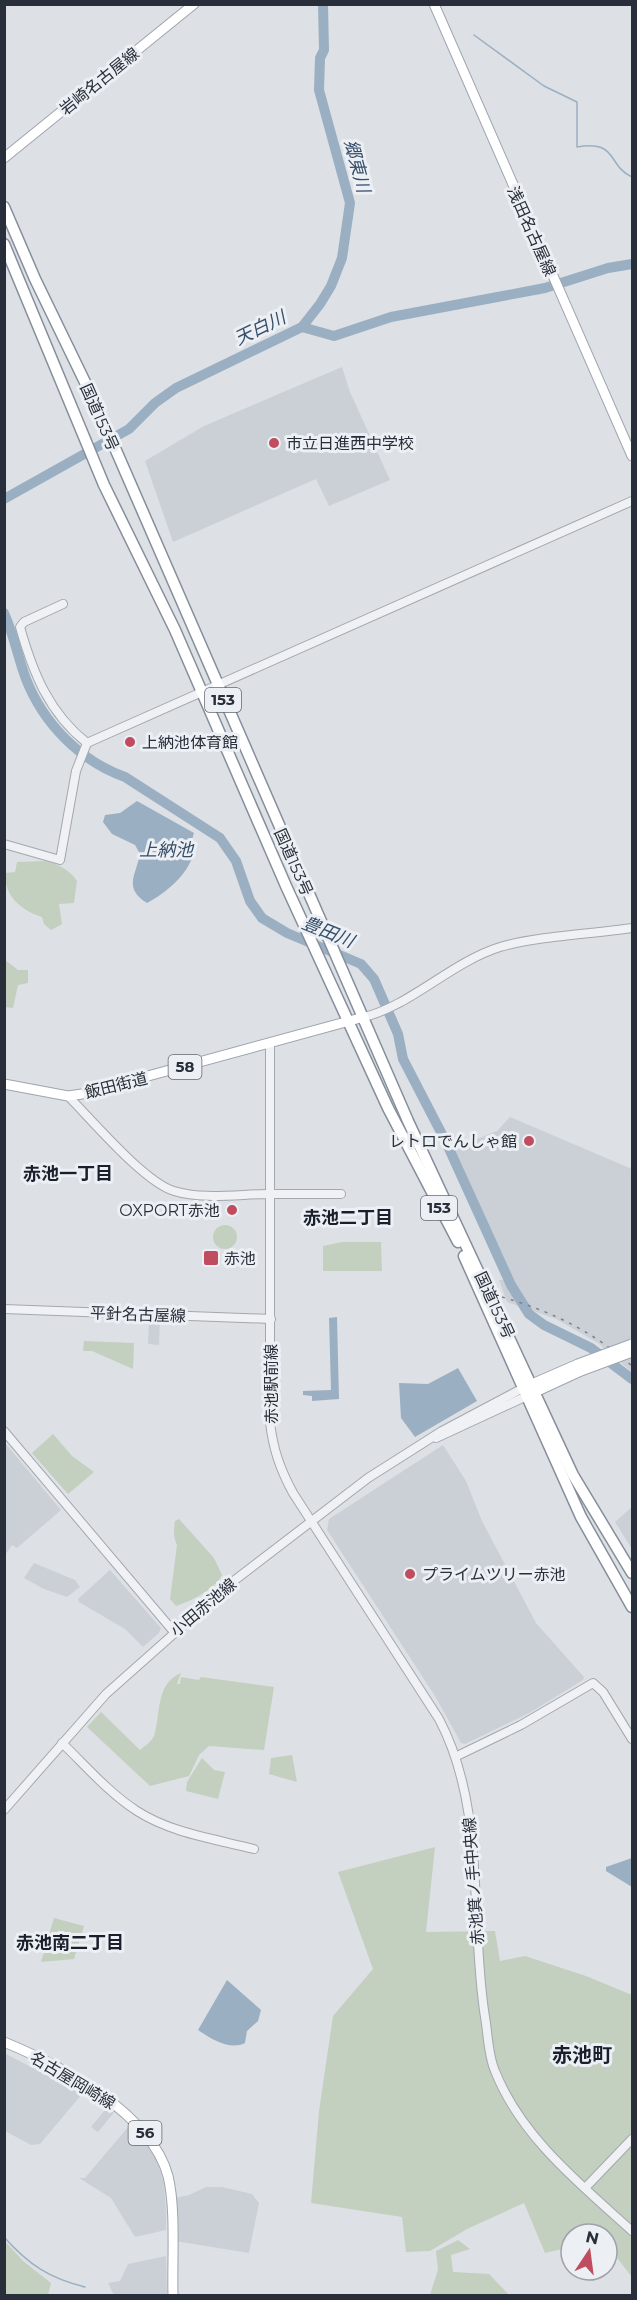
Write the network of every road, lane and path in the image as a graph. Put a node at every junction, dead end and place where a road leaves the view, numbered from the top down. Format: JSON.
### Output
{"nodes":[{"id":1,"x":194,"y":4,"type":"edge"},
{"id":2,"x":434,"y":4,"type":"edge"},
{"id":3,"x":4,"y":158,"type":"edge"},
{"id":4,"x":4,"y":207,"type":"edge"},
{"id":5,"x":4,"y":244,"type":"edge"},
{"id":6,"x":633,"y":456,"type":"edge"},
{"id":7,"x":633,"y":501,"type":"edge"},
{"id":8,"x":63,"y":604,"type":"dead end"},
{"id":9,"x":216,"y":684,"type":"junction"},
{"id":10,"x":202,"y":692,"type":"junction"},
{"id":11,"x":83,"y":749,"type":"junction"},
{"id":12,"x":4,"y":844,"type":"edge"},
{"id":13,"x":633,"y":928,"type":"edge"},
{"id":14,"x":366,"y":1016,"type":"junction"},
{"id":15,"x":348,"y":1022,"type":"junction"},
{"id":16,"x":270,"y":1044,"type":"junction"},
{"id":17,"x":4,"y":1084,"type":"edge"},
{"id":18,"x":68,"y":1096,"type":"junction"},
{"id":19,"x":270,"y":1194,"type":"junction"},
{"id":20,"x":341,"y":1194,"type":"dead end"},
{"id":21,"x":4,"y":1309,"type":"edge"},
{"id":22,"x":271,"y":1319,"type":"junction"},
{"id":23,"x":633,"y":1344,"type":"edge"},
{"id":24,"x":633,"y":1352,"type":"edge"},
{"id":25,"x":580,"y":1368,"type":"junction"},
{"id":26,"x":529,"y":1390,"type":"junction"},
{"id":27,"x":4,"y":1431,"type":"edge"},
{"id":28,"x":310,"y":1521,"type":"junction"},
{"id":29,"x":633,"y":1573,"type":"edge"},
{"id":30,"x":633,"y":1607,"type":"edge"},
{"id":31,"x":174,"y":1632,"type":"junction"},
{"id":32,"x":633,"y":1739,"type":"edge"},
{"id":33,"x":62,"y":1743,"type":"junction"},
{"id":34,"x":457,"y":1756,"type":"junction"},
{"id":35,"x":4,"y":1810,"type":"edge"},
{"id":36,"x":254,"y":1849,"type":"dead end"},
{"id":37,"x":4,"y":2042,"type":"edge"},
{"id":38,"x":633,"y":2139,"type":"edge"},
{"id":39,"x":586,"y":2187,"type":"junction"},
{"id":40,"x":633,"y":2231,"type":"edge"},
{"id":41,"x":172,"y":2295,"type":"edge"}],
"edges":[{"from":1,"to":3,"type":"main road","name":"岩崎名古屋線"},
{"from":2,"to":6,"type":"main road","name":"浅田名古屋線"},
{"from":4,"to":9,"type":"highway","name":"国道153号","number":"153"},
{"from":5,"to":10,"type":"highway","name":"国道153号","number":"153"},
{"from":7,"to":9,"type":"street"},
{"from":8,"to":11,"type":"street"},
{"from":9,"to":10,"type":"street"},
{"from":9,"to":14,"type":"highway","name":"国道153号","number":"153"},
{"from":10,"to":11,"type":"street"},
{"from":10,"to":15,"type":"highway","name":"国道153号","number":"153"},
{"from":11,"to":12,"type":"street"},
{"from":13,"to":14,"type":"street"},
{"from":14,"to":15,"type":"main road","name":"飯田街道","number":"58"},
{"from":14,"to":26,"type":"highway","name":"国道153号","number":"153"},
{"from":15,"to":16,"type":"main road","name":"飯田街道","number":"58"},
{"from":15,"to":26,"type":"highway","name":"国道153号","number":"153"},
{"from":16,"to":18,"type":"main road","name":"飯田街道","number":"58"},
{"from":16,"to":19,"type":"street","name":"赤池駅前線"},
{"from":17,"to":18,"type":"main road","name":"飯田街道","number":"58"},
{"from":18,"to":19,"type":"street"},
{"from":19,"to":20,"type":"street"},
{"from":19,"to":22,"type":"street","name":"赤池駅前線"},
{"from":21,"to":22,"type":"street","name":"平針名古屋線"},
{"from":22,"to":28,"type":"street","name":"赤池駅前線"},
{"from":23,"to":25,"type":"main road","bridge":true},
{"from":24,"to":25,"type":"main road","bridge":true},
{"from":25,"to":26,"type":"main road"},
{"from":26,"to":28,"type":"street","name":"小田赤池線"},
{"from":26,"to":29,"type":"highway","name":"国道153号","number":"153"},
{"from":26,"to":30,"type":"highway","name":"国道153号","number":"153"},
{"from":27,"to":31,"type":"street"},
{"from":28,"to":31,"type":"street","name":"小田赤池線"},
{"from":28,"to":34,"type":"street","name":"赤池箕ノ手中央線"},
{"from":31,"to":33,"type":"street","name":"小田赤池線"},
{"from":32,"to":34,"type":"street"},
{"from":33,"to":35,"type":"street","name":"小田赤池線"},
{"from":33,"to":36,"type":"street"},
{"from":34,"to":39,"type":"street","name":"赤池箕ノ手中央線"},
{"from":37,"to":41,"type":"main road","name":"名古屋岡崎線","number":"56"},
{"from":38,"to":39,"type":"street"},
{"from":39,"to":40,"type":"street","name":"赤池箕ノ手中央線"}]}
